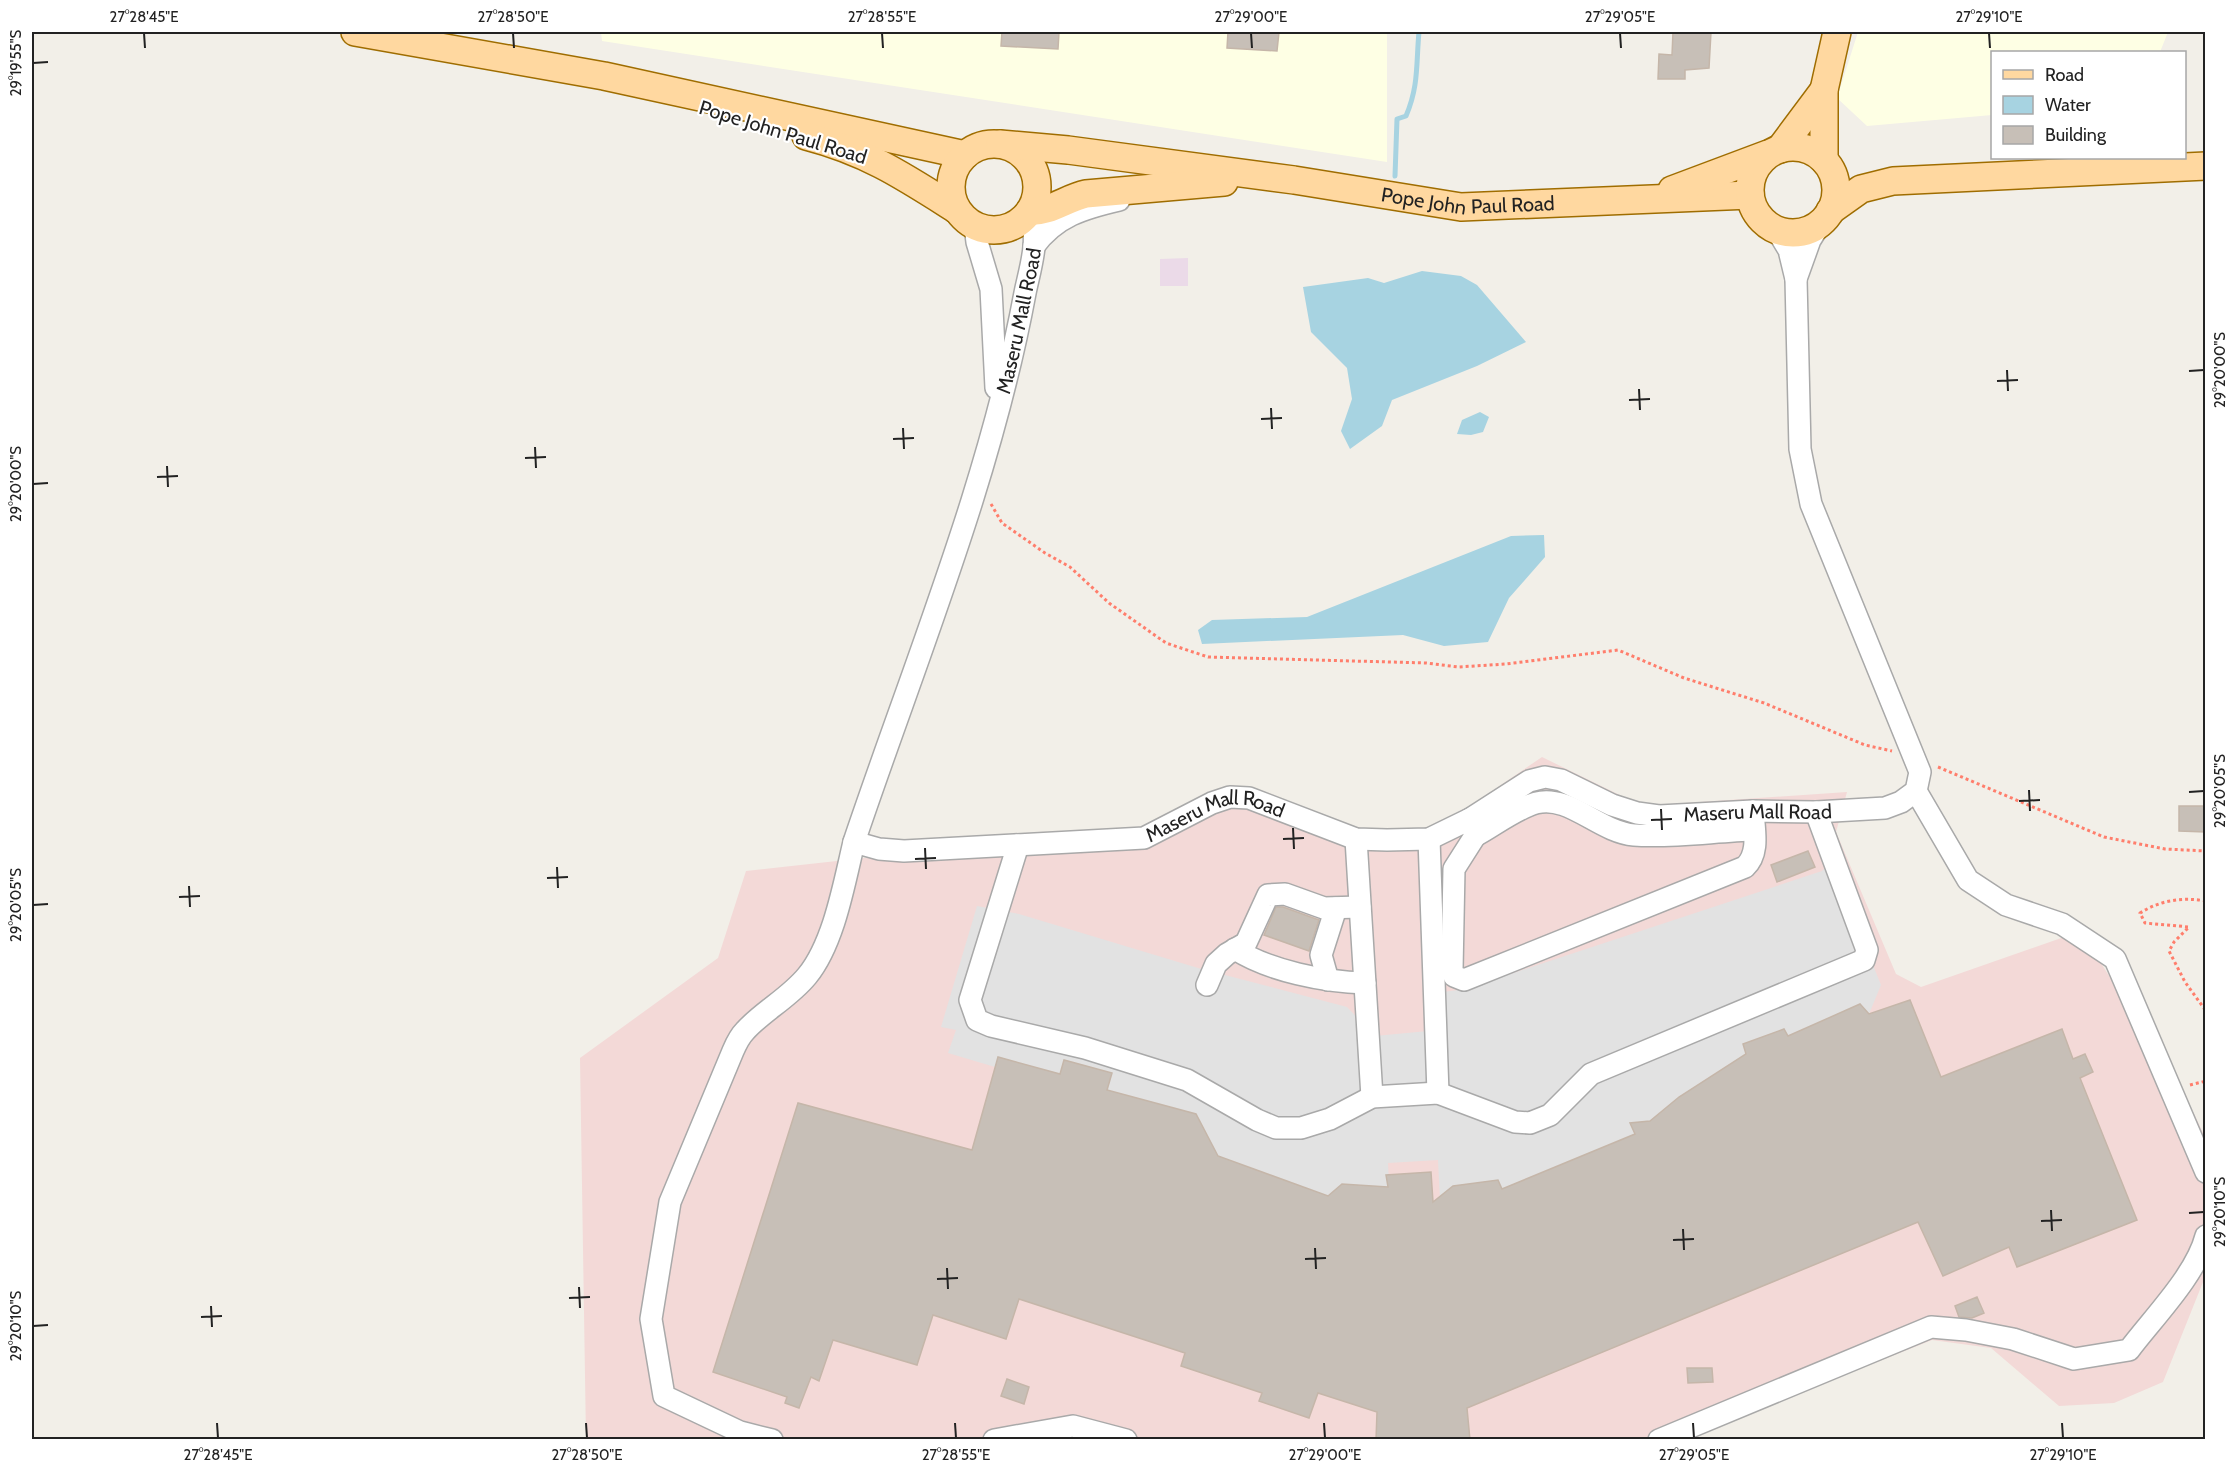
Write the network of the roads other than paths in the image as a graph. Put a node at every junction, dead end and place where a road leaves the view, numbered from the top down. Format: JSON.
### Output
{"nodes":[{"id":1,"x":355,"y":32,"type":"edge"},
{"id":2,"x":1837,"y":32,"type":"edge"},
{"id":3,"x":634,"y":82,"type":"junction"},
{"id":4,"x":1824,"y":90,"type":"junction"},
{"id":5,"x":1000,"y":144,"type":"junction"},
{"id":6,"x":1776,"y":151,"type":"junction"},
{"id":7,"x":965,"y":155,"type":"junction"},
{"id":8,"x":1825,"y":162,"type":"junction"},
{"id":9,"x":2205,"y":166,"type":"edge"},
{"id":10,"x":1294,"y":180,"type":"junction"},
{"id":11,"x":1893,"y":181,"type":"junction"},
{"id":12,"x":1144,"y":189,"type":"junction"},
{"id":13,"x":1750,"y":195,"type":"junction"},
{"id":14,"x":1645,"y":198,"type":"junction"},
{"id":15,"x":1029,"y":212,"type":"junction"},
{"id":16,"x":1826,"y":216,"type":"junction"},
{"id":17,"x":966,"y":218,"type":"junction"},
{"id":18,"x":1772,"y":228,"type":"junction"},
{"id":19,"x":1034,"y":246,"type":"junction"},
{"id":20,"x":1796,"y":279,"type":"junction"},
{"id":21,"x":992,"y":430,"type":"junction"},
{"id":22,"x":1916,"y":791,"type":"junction"},
{"id":23,"x":1815,"y":812,"type":"junction"},
{"id":24,"x":1753,"y":820,"type":"junction"},
{"id":25,"x":1472,"y":827,"type":"junction"},
{"id":26,"x":1430,"y":838,"type":"junction"},
{"id":27,"x":1356,"y":839,"type":"junction"},
{"id":28,"x":854,"y":842,"type":"junction"},
{"id":29,"x":1018,"y":845,"type":"junction"},
{"id":30,"x":1360,"y":907,"type":"junction"},
{"id":31,"x":1336,"y":908,"type":"junction"},
{"id":32,"x":1235,"y":949,"type":"junction"},
{"id":33,"x":1328,"y":980,"type":"junction"},
{"id":34,"x":1365,"y":983,"type":"junction"},
{"id":35,"x":1207,"y":985,"type":"dead end"},
{"id":36,"x":1438,"y":1093,"type":"junction"},
{"id":37,"x":1372,"y":1096,"type":"junction"},
{"id":38,"x":2205,"y":1172,"type":"edge"},
{"id":39,"x":2205,"y":1236,"type":"edge"},
{"id":40,"x":772,"y":1440,"type":"edge"},
{"id":41,"x":994,"y":1440,"type":"edge"},
{"id":42,"x":1126,"y":1440,"type":"edge"},
{"id":43,"x":1659,"y":1440,"type":"edge"}],
"edges":[{"from":1,"to":3,"type":"main road","name":"Pope John Paul Road"},
{"from":2,"to":4,"type":"main road"},
{"from":3,"to":7,"type":"main road","name":"Pope John Paul Road"},
{"from":3,"to":17,"type":"main road","name":"Pope John Paul Road"},
{"from":4,"to":6,"type":"main road"},
{"from":4,"to":8,"type":"main road"},
{"from":5,"to":7,"type":"main road"},
{"from":5,"to":10,"type":"main road","name":"Pope John Paul Road"},
{"from":5,"to":15,"type":"main road"},
{"from":6,"to":8,"type":"main road"},
{"from":6,"to":13,"type":"main road"},
{"from":6,"to":14,"type":"main road","name":"Pope John Paul Road"},
{"from":7,"to":17,"type":"main road"},
{"from":8,"to":11,"type":"main road"},
{"from":8,"to":16,"type":"main road"},
{"from":9,"to":11,"type":"main road"},
{"from":10,"to":12,"type":"main road","name":"Pope John Paul Road"},
{"from":10,"to":14,"type":"main road","name":"Pope John Paul Road"},
{"from":11,"to":16,"type":"main road"},
{"from":12,"to":15,"type":"main road","name":"Pope John Paul Road"},
{"from":12,"to":19,"type":"street"},
{"from":13,"to":14,"type":"main road","name":"Pope John Paul Road"},
{"from":13,"to":18,"type":"main road"},
{"from":15,"to":17,"type":"main road"},
{"from":15,"to":19,"type":"street","name":"Maseru Mall Road"},
{"from":16,"to":18,"type":"main road"},
{"from":16,"to":20,"type":"street"},
{"from":17,"to":21,"type":"street","name":"Maseru Mall Road"},
{"from":18,"to":20,"type":"street"},
{"from":19,"to":21,"type":"street","name":"Maseru Mall Road"},
{"from":20,"to":22,"type":"street"},
{"from":21,"to":28,"type":"street","name":"Maseru Mall Road"},
{"from":22,"to":23,"type":"street","name":"Maseru Mall Road"},
{"from":22,"to":38,"type":"street"},
{"from":23,"to":24,"type":"street","name":"Maseru Mall Road"},
{"from":23,"to":36,"type":"street"},
{"from":24,"to":25,"type":"street","name":"Maseru Mall Road"},
{"from":24,"to":25,"type":"street"},
{"from":25,"to":26,"type":"street","name":"Maseru Mall Road"},
{"from":26,"to":27,"type":"street","name":"Maseru Mall Road"},
{"from":26,"to":36,"type":"street"},
{"from":27,"to":29,"type":"street","name":"Maseru Mall Road"},
{"from":27,"to":30,"type":"street"},
{"from":28,"to":29,"type":"street","name":"Maseru Mall Road"},
{"from":28,"to":40,"type":"street"},
{"from":29,"to":37,"type":"street"},
{"from":30,"to":31,"type":"street"},
{"from":30,"to":34,"type":"street"},
{"from":31,"to":32,"type":"street"},
{"from":31,"to":33,"type":"street"},
{"from":32,"to":33,"type":"street"},
{"from":32,"to":35,"type":"street"},
{"from":33,"to":34,"type":"street"},
{"from":34,"to":37,"type":"street"},
{"from":36,"to":37,"type":"street"},
{"from":39,"to":43,"type":"street"},
{"from":41,"to":42,"type":"street"}]}
